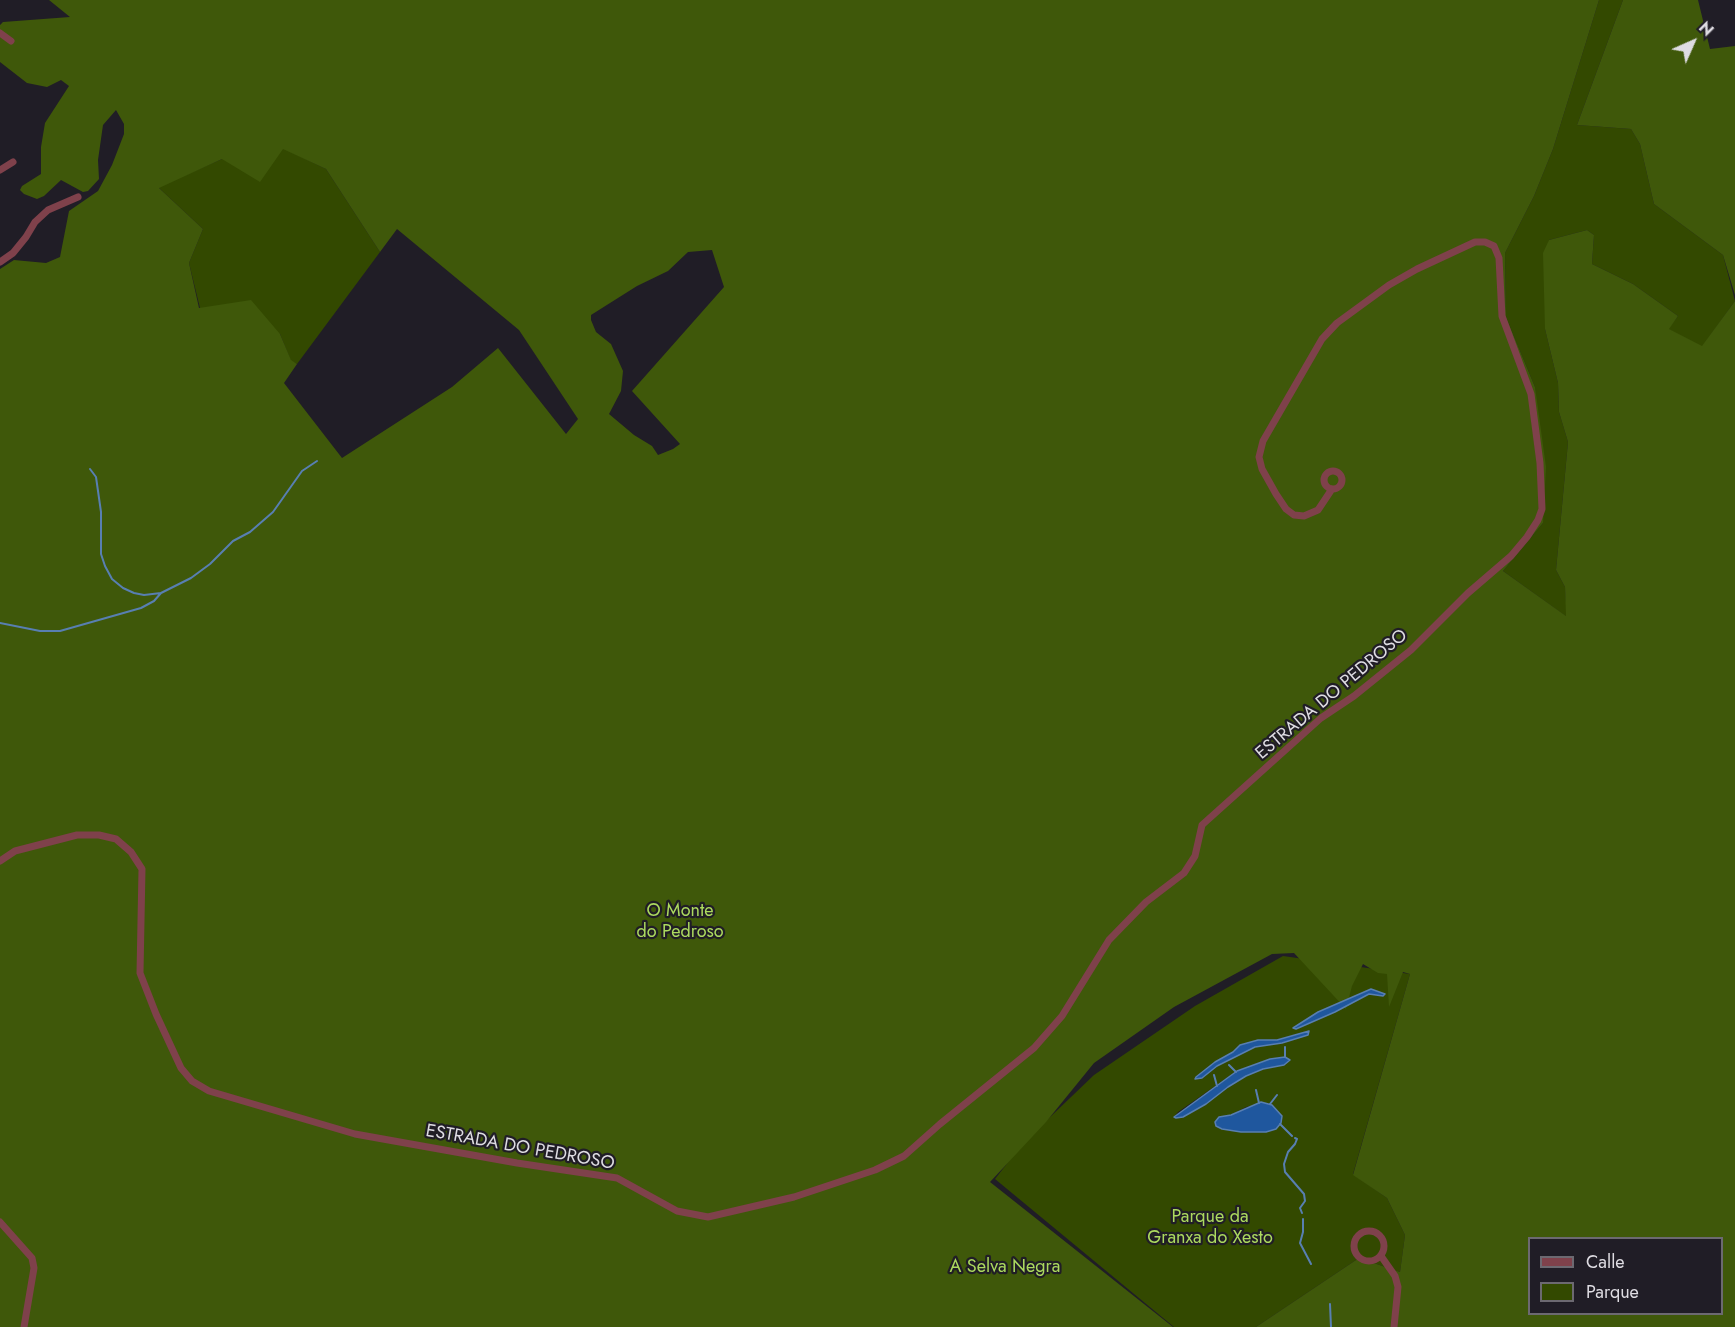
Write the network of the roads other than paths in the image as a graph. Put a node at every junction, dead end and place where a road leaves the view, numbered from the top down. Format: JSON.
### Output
{"nodes":[{"id":1,"x":0,"y":33,"type":"edge"},
{"id":2,"x":11,"y":41,"type":"dead end"},
{"id":3,"x":13,"y":162,"type":"dead end"},
{"id":4,"x":0,"y":170,"type":"edge"},
{"id":5,"x":78,"y":197,"type":"dead end"},
{"id":6,"x":0,"y":261,"type":"edge"},
{"id":7,"x":1332,"y":489,"type":"dead end"},
{"id":8,"x":0,"y":861,"type":"edge"},
{"id":9,"x":0,"y":1221,"type":"edge"},
{"id":10,"x":1381,"y":1256,"type":"junction"},
{"id":11,"x":24,"y":1327,"type":"edge"},
{"id":12,"x":1394,"y":1327,"type":"edge"}],
"edges":[{"from":1,"to":2,"type":"street"},
{"from":3,"to":4,"type":"street"},
{"from":5,"to":6,"type":"street"},
{"from":7,"to":8,"type":"street","name":"ESTRADA DO PEDROSO"},
{"from":9,"to":11,"type":"street"},
{"from":10,"to":10,"type":"street"},
{"from":10,"to":12,"type":"street"}]}
